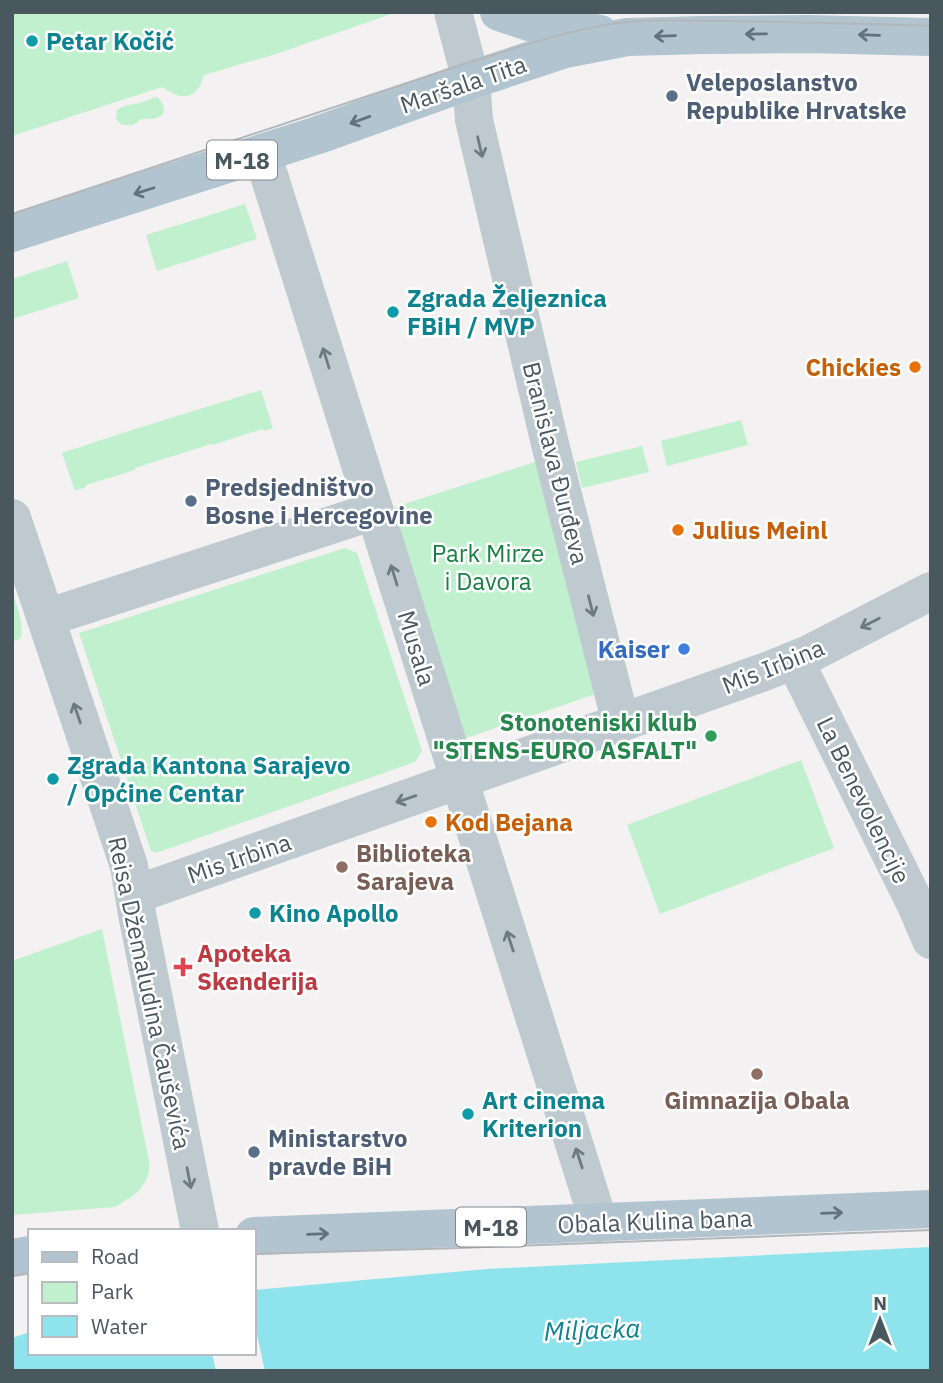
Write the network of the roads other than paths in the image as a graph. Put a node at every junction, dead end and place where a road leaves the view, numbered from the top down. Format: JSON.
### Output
{"nodes":[{"id":1,"x":453,"y":12,"type":"edge"},
{"id":2,"x":499,"y":12,"type":"edge"},
{"id":3,"x":626,"y":37,"type":"junction"},
{"id":4,"x":931,"y":37,"type":"edge"},
{"id":5,"x":471,"y":80,"type":"junction"},
{"id":6,"x":262,"y":153,"type":"junction"},
{"id":7,"x":12,"y":233,"type":"edge"},
{"id":8,"x":374,"y":511,"type":"junction"},
{"id":9,"x":12,"y":518,"type":"edge"},
{"id":10,"x":931,"y":592,"type":"edge"},
{"id":11,"x":46,"y":618,"type":"junction"},
{"id":12,"x":795,"y":660,"type":"junction"},
{"id":13,"x":621,"y":723,"type":"junction"},
{"id":14,"x":458,"y":781,"type":"junction"},
{"id":15,"x":134,"y":895,"type":"junction"},
{"id":16,"x":931,"y":940,"type":"edge"},
{"id":17,"x":931,"y":1209,"type":"edge"},
{"id":18,"x":599,"y":1223,"type":"junction"},
{"id":19,"x":200,"y":1229,"type":"edge"},
{"id":20,"x":256,"y":1236,"type":"edge"}],
"edges":[{"from":1,"to":5,"type":"street","name":"Branislava Đurđeva"},
{"from":2,"to":3,"type":"main road"},
{"from":4,"to":3,"type":"main road","name":"Maršala Tita","number":"M-18","one_way":true},
{"from":3,"to":5,"type":"main road","name":"Maršala Tita","number":"M-18"},
{"from":5,"to":6,"type":"main road","name":"Maršala Tita","number":"M-18","one_way":true},
{"from":5,"to":13,"type":"street","name":"Branislava Đurđeva","one_way":true},
{"from":6,"to":7,"type":"main road","name":"Maršala Tita","number":"M-18","one_way":true},
{"from":8,"to":6,"type":"street","name":"Musala","one_way":true},
{"from":8,"to":11,"type":"street"},
{"from":14,"to":8,"type":"street","name":"Musala","one_way":true},
{"from":9,"to":11,"type":"street","name":"Reisa Džemaludina Čauševića"},
{"from":10,"to":12,"type":"street","name":"Mis Irbina","one_way":true},
{"from":15,"to":11,"type":"street","name":"Reisa Džemaludina Čauševića","one_way":true},
{"from":12,"to":13,"type":"street","name":"Mis Irbina"},
{"from":12,"to":16,"type":"street","name":"La Benevolencije"},
{"from":13,"to":14,"type":"street","name":"Mis Irbina"},
{"from":14,"to":15,"type":"street","name":"Mis Irbina","one_way":true},
{"from":18,"to":14,"type":"street","name":"Musala","one_way":true},
{"from":15,"to":19,"type":"street","name":"Reisa Džemaludina Čauševića","one_way":true},
{"from":18,"to":17,"type":"main road","name":"Obala Kulina bana","number":"M-18","one_way":true},
{"from":20,"to":18,"type":"main road","name":"Obala Kulina bana","number":"M-18","one_way":true}]}
